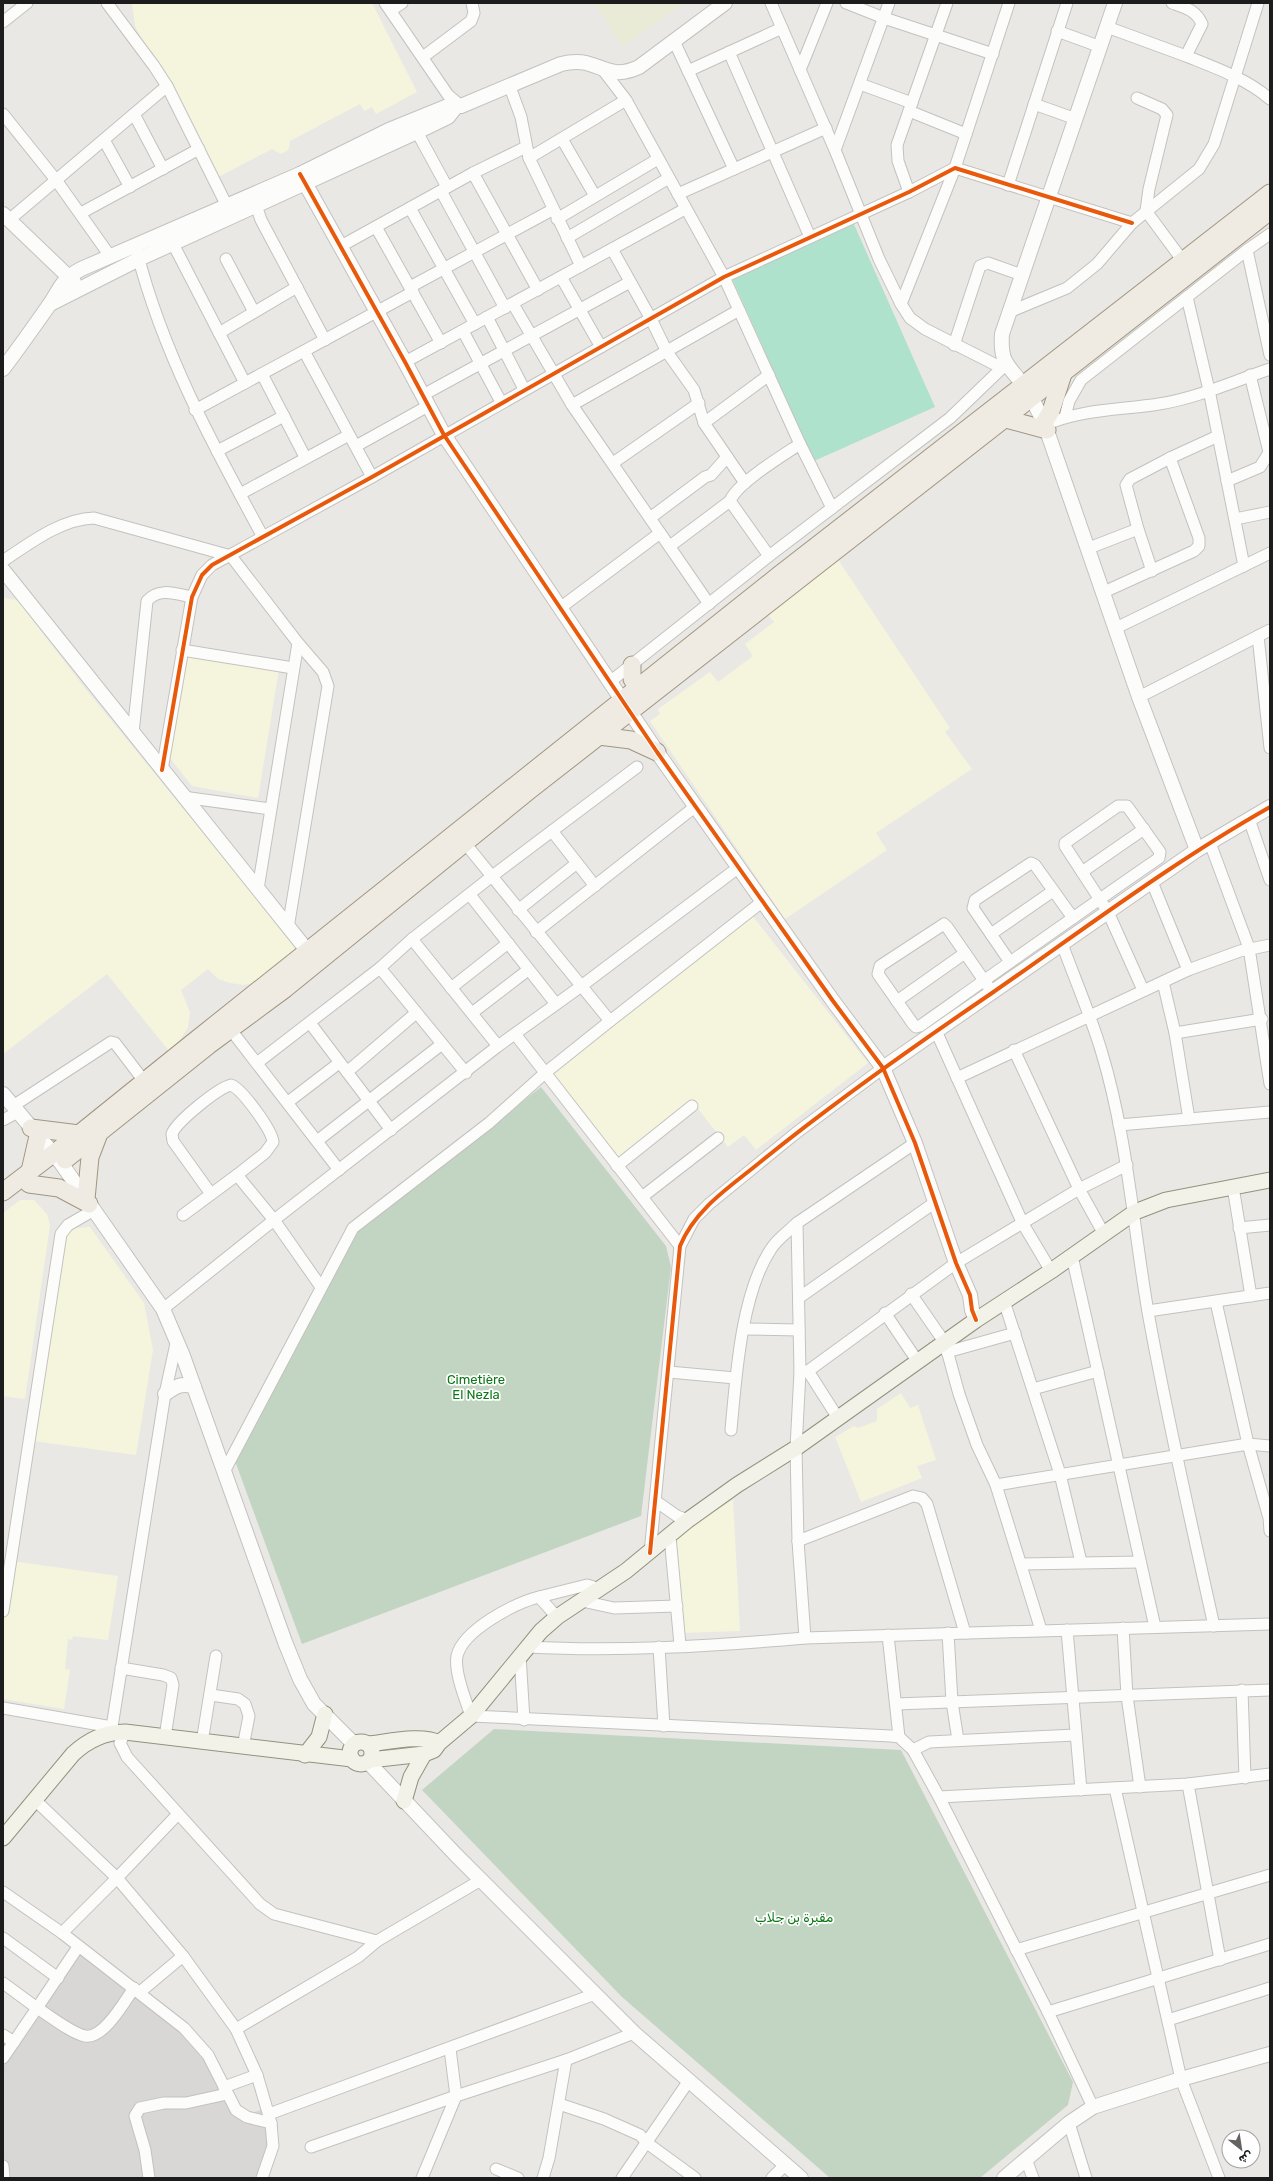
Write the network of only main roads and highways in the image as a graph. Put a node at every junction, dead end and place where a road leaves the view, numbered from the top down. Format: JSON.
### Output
{"nodes":[{"id":1,"x":1270,"y":193,"type":"edge"},
{"id":2,"x":1270,"y":211,"type":"edge"},
{"id":3,"x":1063,"y":374,"type":"junction"},
{"id":4,"x":1027,"y":392,"type":"junction"},
{"id":5,"x":1006,"y":419,"type":"junction"},
{"id":6,"x":632,"y":665,"type":"road end"},
{"id":7,"x":638,"y":688,"type":"junction"},
{"id":8,"x":627,"y":706,"type":"junction"},
{"id":9,"x":599,"y":736,"type":"junction"},
{"id":10,"x":657,"y":752,"type":"road end"},
{"id":11,"x":312,"y":956,"type":"junction"},
{"id":12,"x":79,"y":1134,"type":"junction"},
{"id":13,"x":98,"y":1136,"type":"junction"},
{"id":14,"x":58,"y":1158,"type":"junction"},
{"id":15,"x":30,"y":1178,"type":"junction"},
{"id":16,"x":1270,"y":1180,"type":"edge"},
{"id":17,"x":3,"y":1192,"type":"edge"},
{"id":18,"x":3,"y":1205,"type":"edge"},
{"id":19,"x":325,"y":1714,"type":"road end"},
{"id":20,"x":439,"y":1743,"type":"junction"},
{"id":21,"x":361,"y":1744,"type":"junction"},
{"id":22,"x":424,"y":1754,"type":"junction"},
{"id":23,"x":305,"y":1755,"type":"junction"},
{"id":24,"x":352,"y":1759,"type":"junction"},
{"id":25,"x":369,"y":1761,"type":"junction"},
{"id":26,"x":404,"y":1801,"type":"road end"},
{"id":27,"x":3,"y":1838,"type":"edge"}],
"edges":[{"from":1,"to":4,"type":"main road"},
{"from":2,"to":3,"type":"main road"},
{"from":3,"to":4,"type":"main road"},
{"from":3,"to":5,"type":"main road"},
{"from":4,"to":5,"type":"main road"},
{"from":4,"to":7,"type":"main road"},
{"from":5,"to":8,"type":"main road"},
{"from":6,"to":7,"type":"main road"},
{"from":7,"to":8,"type":"main road"},
{"from":8,"to":9,"type":"main road"},
{"from":8,"to":11,"type":"main road"},
{"from":9,"to":10,"type":"main road"},
{"from":9,"to":11,"type":"main road"},
{"from":11,"to":12,"type":"main road"},
{"from":11,"to":13,"type":"main road"},
{"from":12,"to":14,"type":"main road"},
{"from":12,"to":15,"type":"main road"},
{"from":13,"to":14,"type":"main road"},
{"from":13,"to":15,"type":"main road"},
{"from":14,"to":15,"type":"main road"},
{"from":15,"to":17,"type":"main road"},
{"from":15,"to":18,"type":"main road"},
{"from":16,"to":20,"type":"main road"},
{"from":19,"to":23,"type":"main road"},
{"from":20,"to":21,"type":"main road"},
{"from":20,"to":22,"type":"main road"},
{"from":21,"to":24,"type":"main road"},
{"from":21,"to":25,"type":"main road"},
{"from":22,"to":25,"type":"main road"},
{"from":22,"to":26,"type":"main road"},
{"from":23,"to":24,"type":"main road"},
{"from":23,"to":27,"type":"main road"},
{"from":24,"to":25,"type":"main road"}]}
